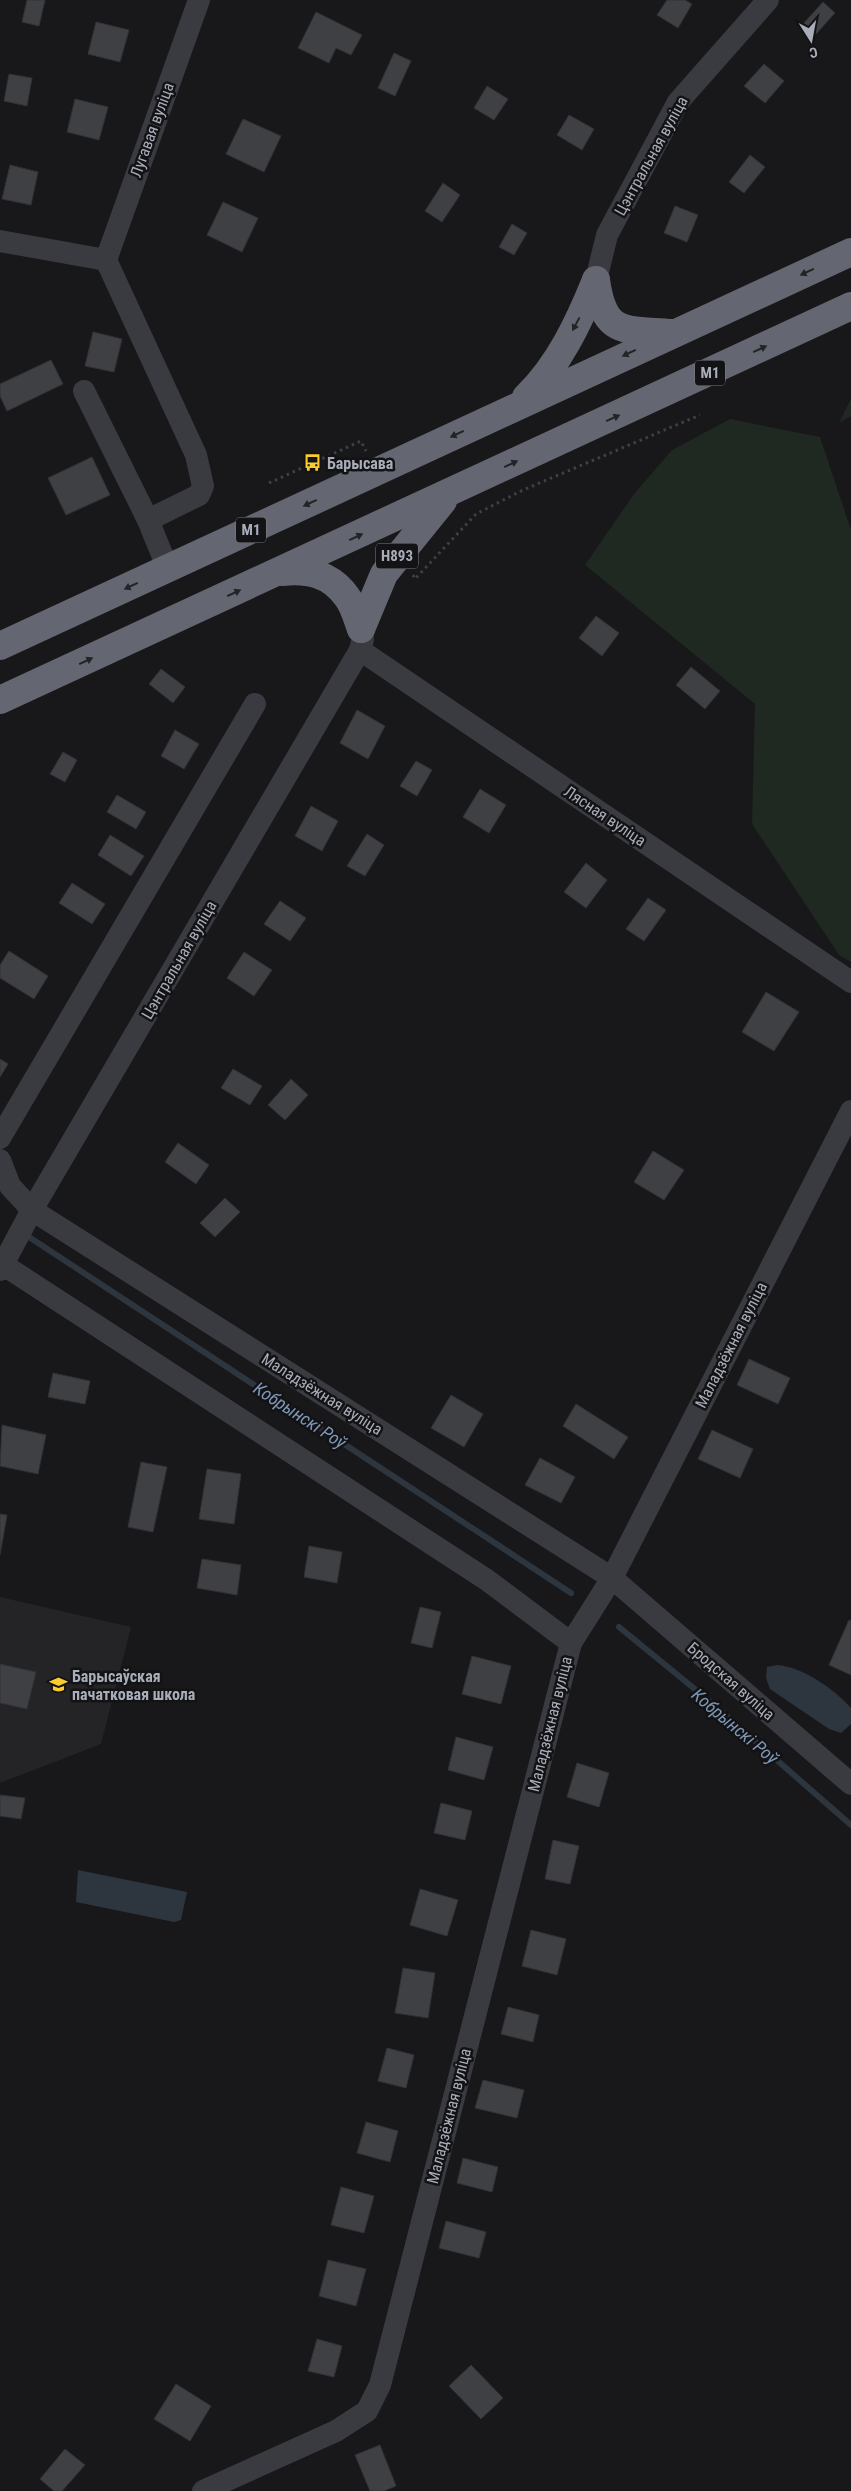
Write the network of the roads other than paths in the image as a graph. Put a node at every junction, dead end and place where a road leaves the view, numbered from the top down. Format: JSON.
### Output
{"nodes":[{"id":1,"x":199,"y":0,"type":"edge"},
{"id":2,"x":768,"y":0,"type":"edge"},
{"id":3,"x":0,"y":241,"type":"edge"},
{"id":4,"x":851,"y":252,"type":"edge"},
{"id":5,"x":106,"y":260,"type":"junction"},
{"id":6,"x":596,"y":280,"type":"junction"},
{"id":7,"x":851,"y":306,"type":"edge"},
{"id":8,"x":674,"y":333,"type":"junction"},
{"id":9,"x":84,"y":391,"type":"dead end"},
{"id":10,"x":518,"y":405,"type":"junction"},
{"id":11,"x":451,"y":492,"type":"junction"},
{"id":12,"x":148,"y":520,"type":"junction"},
{"id":13,"x":168,"y":569,"type":"junction"},
{"id":14,"x":280,"y":572,"type":"junction"},
{"id":15,"x":361,"y":640,"type":"junction"},
{"id":16,"x":0,"y":646,"type":"edge"},
{"id":17,"x":0,"y":700,"type":"edge"},
{"id":18,"x":255,"y":704,"type":"dead end"},
{"id":19,"x":851,"y":982,"type":"edge"},
{"id":20,"x":851,"y":1111,"type":"edge"},
{"id":21,"x":0,"y":1138,"type":"edge"},
{"id":22,"x":0,"y":1160,"type":"edge"},
{"id":23,"x":32,"y":1210,"type":"junction"},
{"id":24,"x":1,"y":1267,"type":"edge"},
{"id":25,"x":612,"y":1578,"type":"junction"},
{"id":26,"x":572,"y":1642,"type":"junction"},
{"id":27,"x":851,"y":1784,"type":"edge"},
{"id":28,"x":203,"y":2491,"type":"edge"}],
"edges":[{"from":1,"to":5,"type":"street","name":"Лугавая вуліца"},
{"from":2,"to":6,"type":"street","name":"Цэнтральная вуліца"},
{"from":3,"to":5,"type":"street"},
{"from":4,"to":8,"type":"highway","number":"М1","one_way":true},
{"from":5,"to":12,"type":"street"},
{"from":6,"to":8,"type":"highway"},
{"from":6,"to":10,"type":"highway","one_way":true},
{"from":11,"to":7,"type":"highway","number":"М1","one_way":true},
{"from":8,"to":10,"type":"highway","number":"М1","one_way":true},
{"from":9,"to":12,"type":"street"},
{"from":10,"to":13,"type":"highway","number":"М1","one_way":true},
{"from":14,"to":11,"type":"highway","number":"М1","one_way":true},
{"from":11,"to":15,"type":"highway","number":"Н893"},
{"from":12,"to":13,"type":"street"},
{"from":13,"to":16,"type":"highway","number":"М1","one_way":true},
{"from":14,"to":15,"type":"highway"},
{"from":17,"to":14,"type":"highway","number":"М1","one_way":true},
{"from":15,"to":19,"type":"street","name":"Лясная вуліца"},
{"from":15,"to":23,"type":"street","name":"Цэнтральная вуліца","number":"Н893"},
{"from":18,"to":21,"type":"street"},
{"from":20,"to":25,"type":"street","name":"Маладзёжная вуліца"},
{"from":22,"to":23,"type":"street","name":"Маладзёжная вуліца"},
{"from":23,"to":24,"type":"street","name":"Цэнтральная вуліца","number":"Н893"},
{"from":23,"to":25,"type":"street","name":"Маладзёжная вуліца"},
{"from":24,"to":26,"type":"street","name":"Маладзёжная вуліца"},
{"from":25,"to":26,"type":"street","name":"Маладзёжная вуліца"},
{"from":25,"to":27,"type":"street","name":"Бродская вуліца"},
{"from":26,"to":28,"type":"street","name":"Маладзёжная вуліца"}]}
